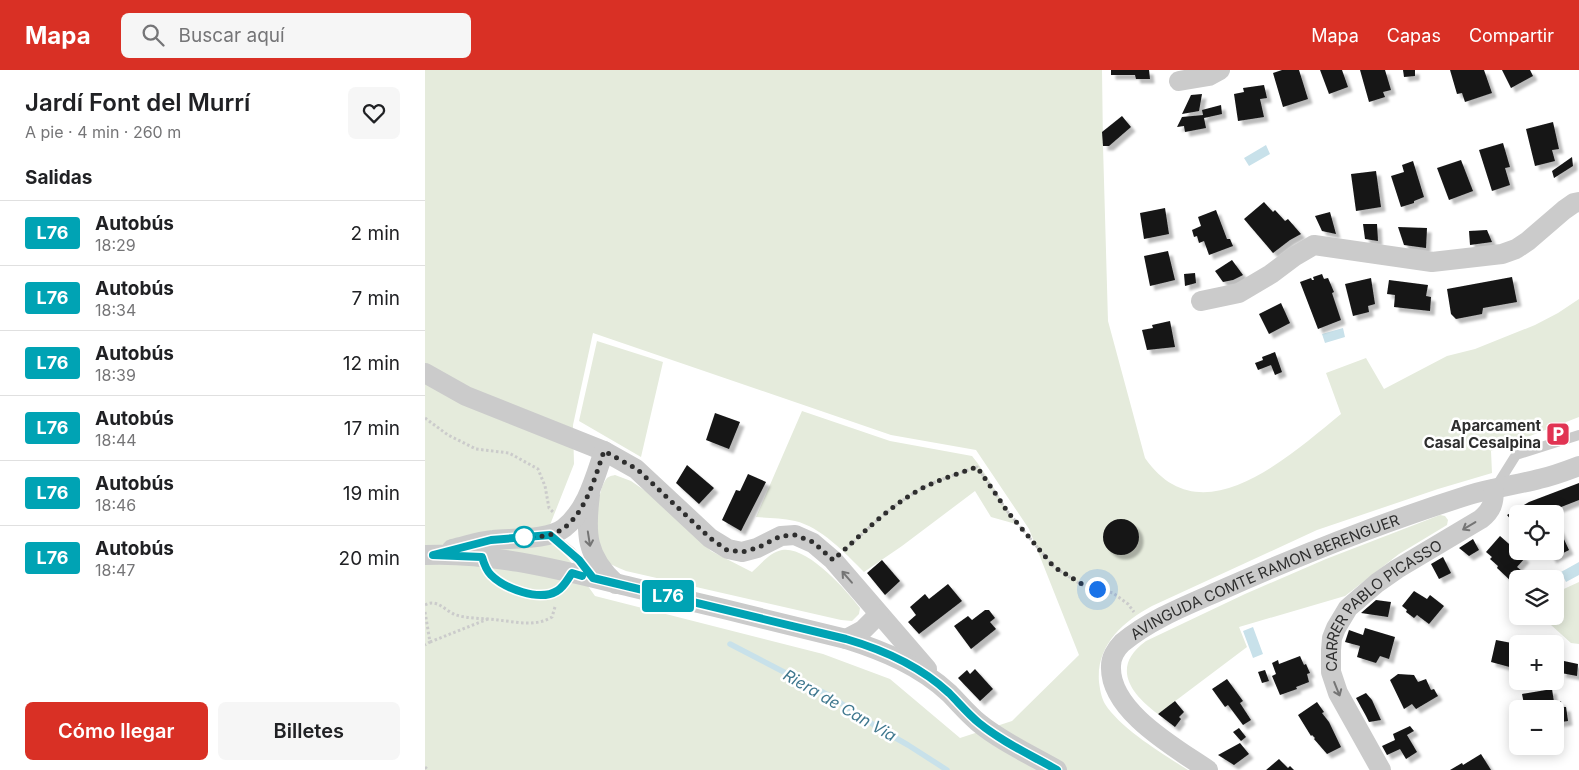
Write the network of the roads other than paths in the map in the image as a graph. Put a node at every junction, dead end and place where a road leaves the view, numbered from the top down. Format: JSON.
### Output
{"nodes":[{"id":1,"x":1220,"y":70,"type":"edge"},
{"id":2,"x":1179,"y":81,"type":"dead end"},
{"id":3,"x":1579,"y":202,"type":"edge"},
{"id":4,"x":1201,"y":301,"type":"dead end"},
{"id":5,"x":425,"y":373,"type":"edge"},
{"id":6,"x":1579,"y":435,"type":"edge"},
{"id":7,"x":604,"y":451,"type":"junction"},
{"id":8,"x":1579,"y":466,"type":"edge"},
{"id":9,"x":590,"y":490,"type":"junction"},
{"id":10,"x":1494,"y":490,"type":"junction"},
{"id":11,"x":558,"y":531,"type":"junction"},
{"id":12,"x":429,"y":555,"type":"edge"},
{"id":13,"x":482,"y":557,"type":"junction"},
{"id":14,"x":593,"y":578,"type":"junction"},
{"id":15,"x":568,"y":579,"type":"junction"},
{"id":16,"x":616,"y":584,"type":"junction"},
{"id":17,"x":879,"y":614,"type":"junction"},
{"id":18,"x":846,"y":639,"type":"junction"},
{"id":19,"x":949,"y":693,"type":"junction"},
{"id":20,"x":1057,"y":770,"type":"edge"},
{"id":21,"x":1208,"y":770,"type":"edge"},
{"id":22,"x":1381,"y":770,"type":"edge"}],
"edges":[{"from":1,"to":2,"type":"street"},
{"from":3,"to":4,"type":"street"},
{"from":5,"to":7,"type":"street"},
{"from":6,"to":10,"type":"lane"},
{"from":7,"to":9,"type":"street"},
{"from":17,"to":7,"type":"street","one_way":true},
{"from":8,"to":10,"type":"street","name":"AVINGUDA COMTE RAMON BERENGUER"},
{"from":9,"to":11,"type":"street"},
{"from":9,"to":16,"type":"street","one_way":true},
{"from":10,"to":21,"type":"street","name":"AVINGUDA COMTE RAMON BERENGUER"},
{"from":10,"to":22,"type":"street","name":"CARRER PABLO PICASSO","one_way":true},
{"from":11,"to":12,"type":"street"},
{"from":11,"to":14,"type":"lane"},
{"from":12,"to":13,"type":"street"},
{"from":13,"to":15,"type":"street"},
{"from":13,"to":15,"type":"lane"},
{"from":14,"to":15,"type":"street"},
{"from":14,"to":16,"type":"street"},
{"from":16,"to":18,"type":"street"},
{"from":17,"to":18,"type":"street"},
{"from":17,"to":19,"type":"street"},
{"from":18,"to":19,"type":"street"},
{"from":19,"to":20,"type":"street"}]}
